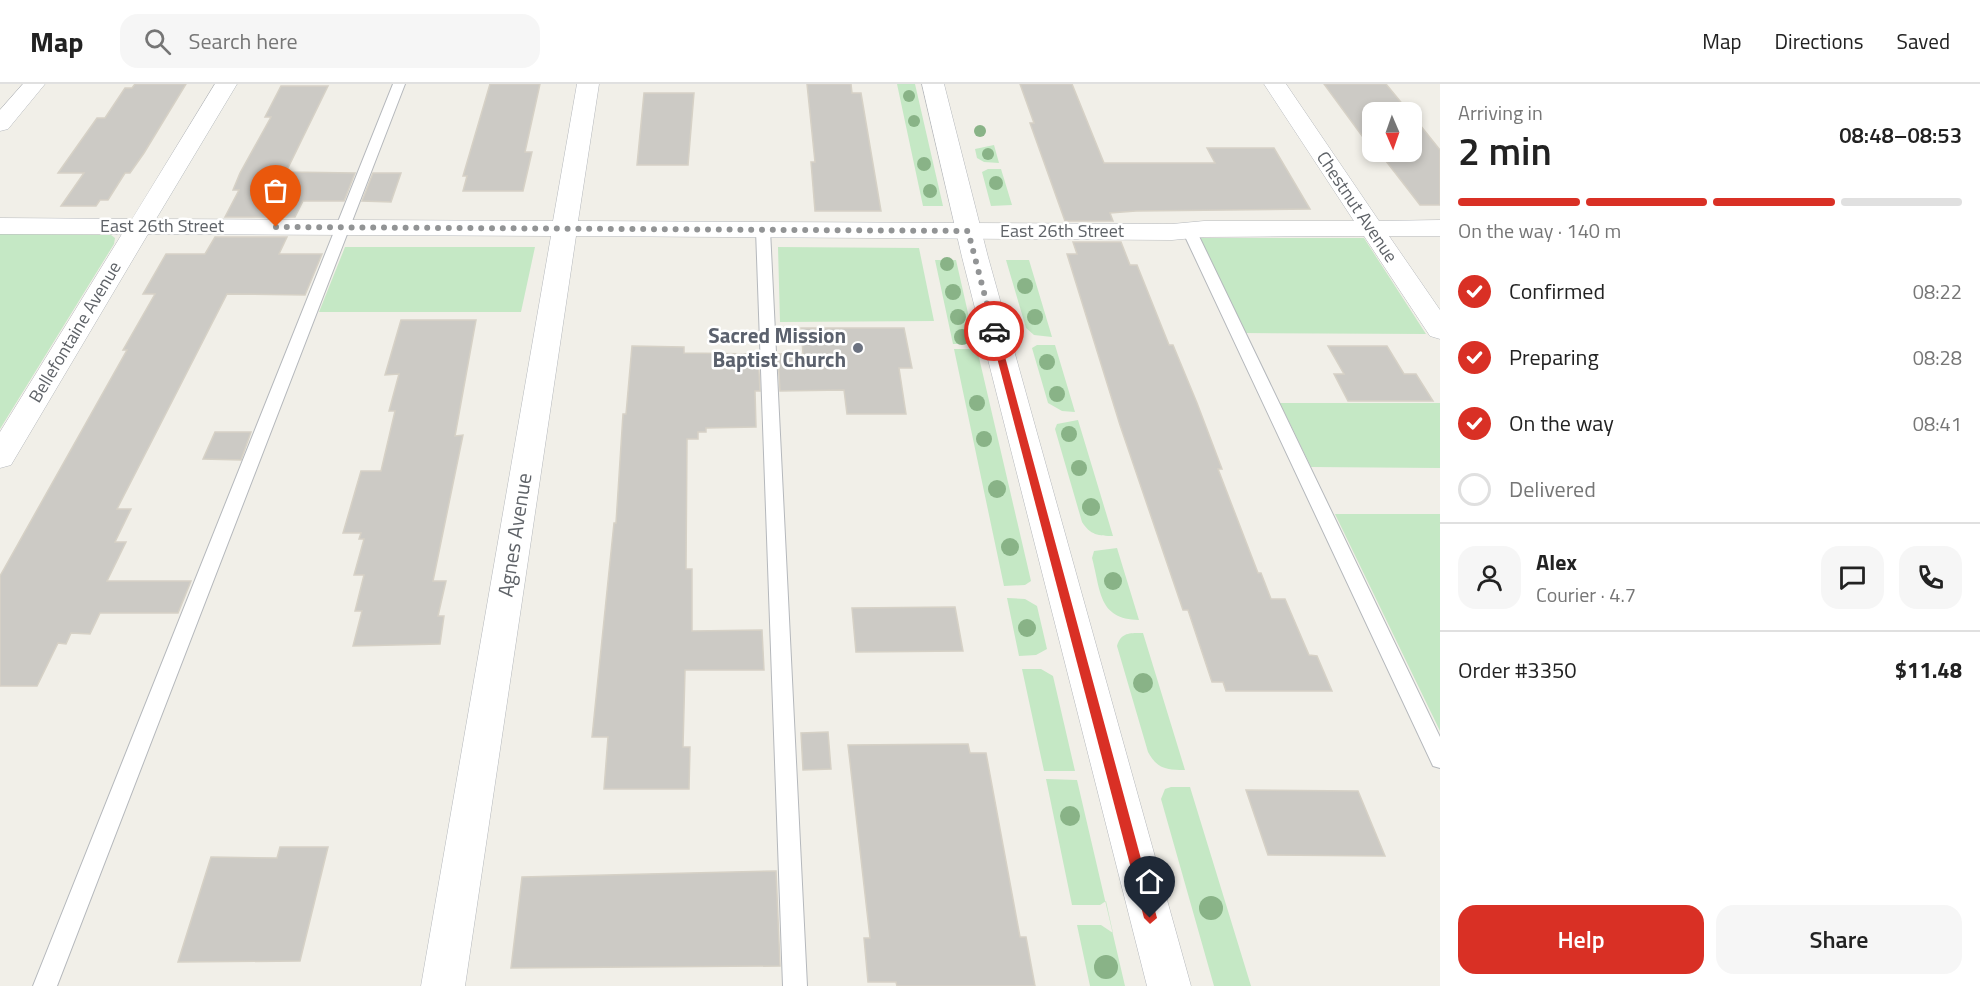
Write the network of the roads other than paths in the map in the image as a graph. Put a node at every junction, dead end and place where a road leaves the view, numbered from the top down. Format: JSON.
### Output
{"nodes":[{"id":1,"x":34,"y":84,"type":"edge"},
{"id":2,"x":226,"y":84,"type":"edge"},
{"id":3,"x":399,"y":84,"type":"edge"},
{"id":4,"x":588,"y":84,"type":"edge"},
{"id":5,"x":933,"y":84,"type":"edge"},
{"id":6,"x":1275,"y":84,"type":"edge"},
{"id":7,"x":0,"y":124,"type":"edge"},
{"id":8,"x":0,"y":226,"type":"edge"},
{"id":9,"x":139,"y":226,"type":"junction"},
{"id":10,"x":342,"y":228,"type":"junction"},
{"id":11,"x":1371,"y":228,"type":"junction"},
{"id":12,"x":1440,"y":228,"type":"edge"},
{"id":13,"x":564,"y":229,"type":"junction"},
{"id":14,"x":763,"y":230,"type":"junction"},
{"id":15,"x":1189,"y":230,"type":"junction"},
{"id":16,"x":968,"y":231,"type":"junction"},
{"id":17,"x":1440,"y":330,"type":"edge"},
{"id":18,"x":0,"y":457,"type":"edge"},
{"id":19,"x":1440,"y":759,"type":"edge"},
{"id":20,"x":45,"y":986,"type":"edge"},
{"id":21,"x":443,"y":986,"type":"edge"},
{"id":22,"x":795,"y":986,"type":"edge"},
{"id":23,"x":1169,"y":986,"type":"edge"}],
"edges":[{"from":1,"to":7,"type":"street"},
{"from":2,"to":9,"type":"street","name":"Bellefontaine Avenue"},
{"from":3,"to":10,"type":"lane"},
{"from":4,"to":13,"type":"street","name":"Agnes Avenue"},
{"from":5,"to":16,"type":"street"},
{"from":6,"to":11,"type":"street","name":"Chestnut Avenue"},
{"from":8,"to":9,"type":"street","name":"East 26th Street"},
{"from":9,"to":10,"type":"street","name":"East 26th Street"},
{"from":9,"to":18,"type":"street","name":"Bellefontaine Avenue"},
{"from":10,"to":13,"type":"street","name":"East 26th Street"},
{"from":10,"to":20,"type":"lane"},
{"from":11,"to":12,"type":"street","name":"East 26th Street"},
{"from":11,"to":15,"type":"street","name":"East 26th Street"},
{"from":11,"to":17,"type":"street","name":"Chestnut Avenue"},
{"from":13,"to":14,"type":"street","name":"East 26th Street"},
{"from":13,"to":21,"type":"street","name":"Agnes Avenue"},
{"from":14,"to":16,"type":"street","name":"East 26th Street"},
{"from":14,"to":22,"type":"lane"},
{"from":15,"to":16,"type":"street","name":"East 26th Street"},
{"from":15,"to":19,"type":"lane"},
{"from":16,"to":23,"type":"street"}]}
